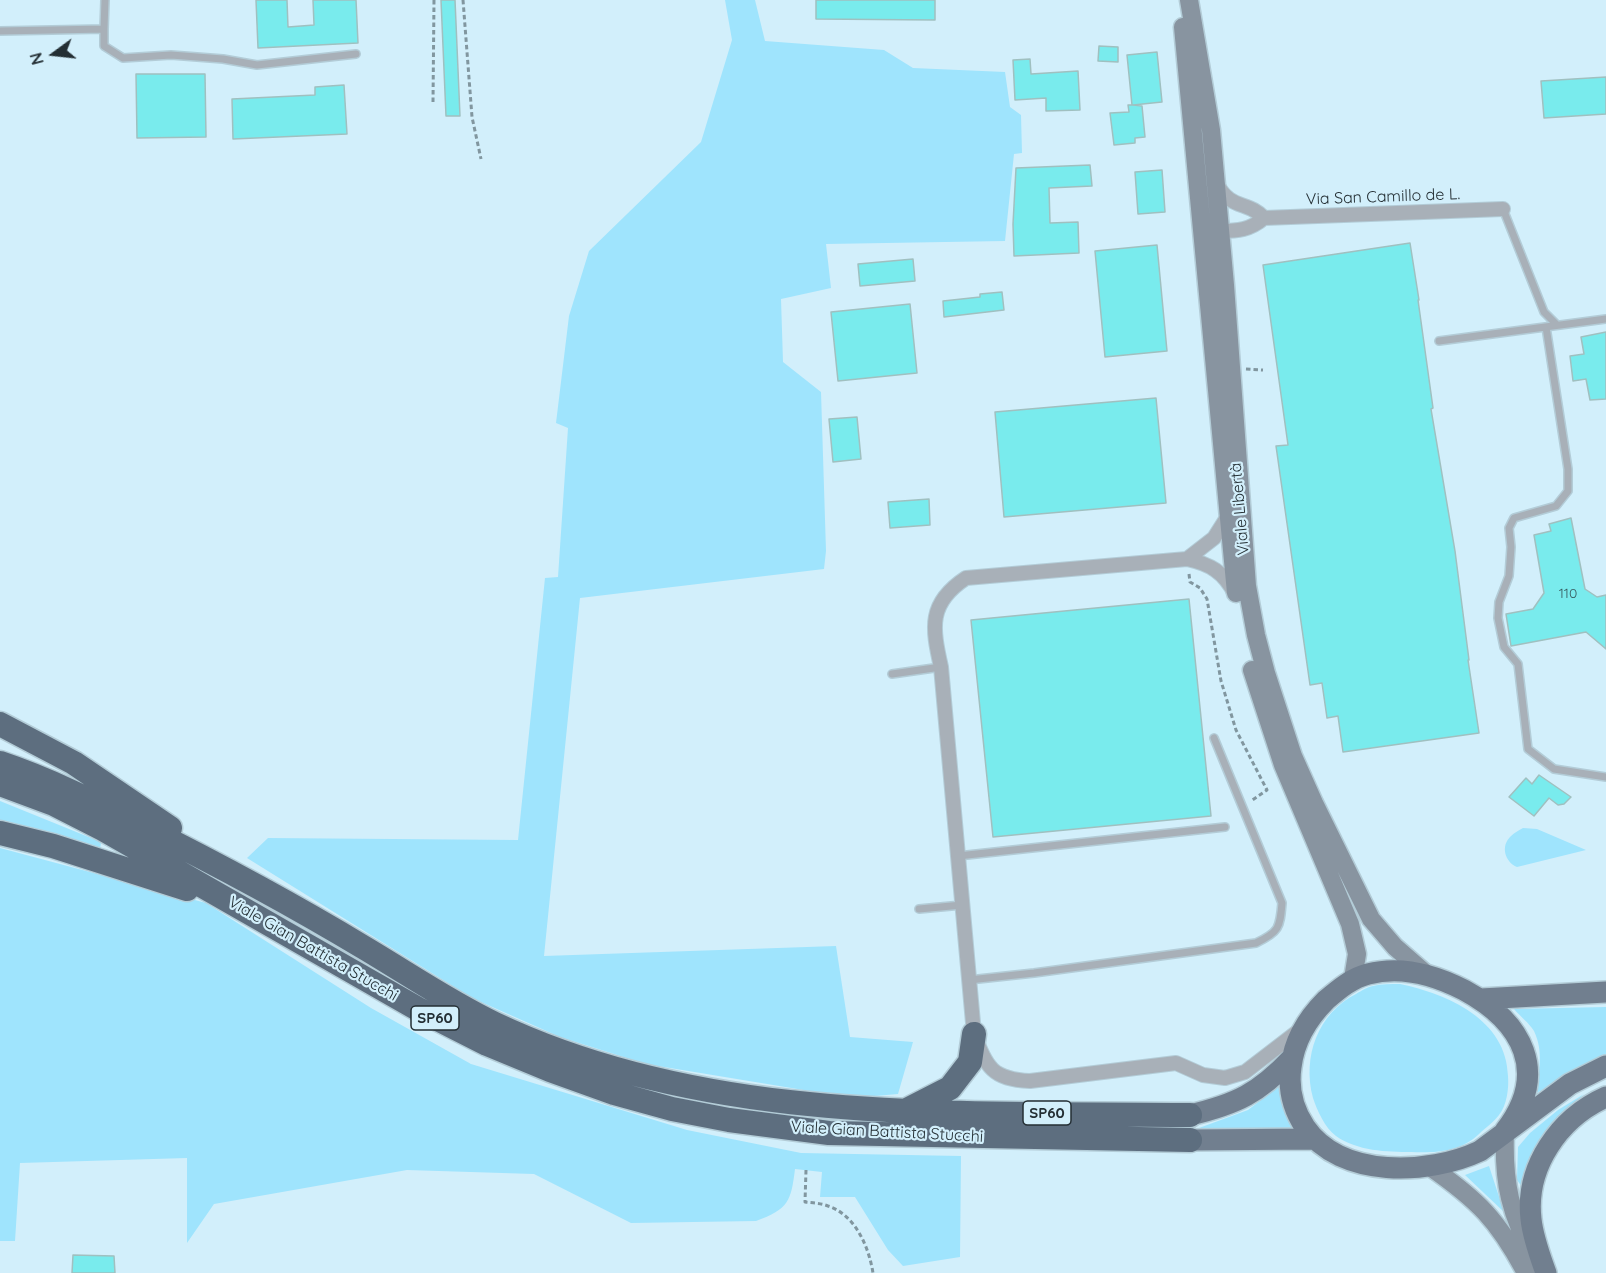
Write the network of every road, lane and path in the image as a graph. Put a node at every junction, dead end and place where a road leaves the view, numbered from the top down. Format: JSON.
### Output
{"nodes":[{"id":1,"x":105,"y":0,"type":"edge"},
{"id":2,"x":434,"y":0,"type":"edge"},
{"id":3,"x":463,"y":0,"type":"edge"},
{"id":4,"x":1182,"y":0,"type":"edge"},
{"id":5,"x":1189,"y":0,"type":"edge"},
{"id":6,"x":104,"y":29,"type":"junction"},
{"id":7,"x":0,"y":31,"type":"edge"},
{"id":8,"x":356,"y":54,"type":"dead end"},
{"id":9,"x":433,"y":102,"type":"dead end"},
{"id":10,"x":481,"y":159,"type":"dead end"},
{"id":11,"x":1216,"y":183,"type":"junction"},
{"id":12,"x":1503,"y":209,"type":"joint"},
{"id":13,"x":1264,"y":218,"type":"junction"},
{"id":14,"x":1220,"y":231,"type":"junction"},
{"id":15,"x":1606,"y":319,"type":"edge"},
{"id":16,"x":1557,"y":325,"type":"junction"},
{"id":17,"x":1546,"y":327,"type":"junction"},
{"id":18,"x":1439,"y":341,"type":"dead end"},
{"id":19,"x":1244,"y":369,"type":"dead end"},
{"id":20,"x":1263,"y":370,"type":"dead end"},
{"id":21,"x":1228,"y":516,"type":"junction"},
{"id":22,"x":1187,"y":559,"type":"junction"},
{"id":23,"x":1236,"y":598,"type":"junction"},
{"id":24,"x":941,"y":667,"type":"junction"},
{"id":25,"x":892,"y":674,"type":"dead end"},
{"id":26,"x":0,"y":724,"type":"edge"},
{"id":27,"x":1214,"y":738,"type":"dead end"},
{"id":28,"x":0,"y":763,"type":"edge"},
{"id":29,"x":1606,"y":777,"type":"edge"},
{"id":30,"x":0,"y":784,"type":"edge"},
{"id":31,"x":1225,"y":827,"type":"dead end"},
{"id":32,"x":0,"y":833,"type":"edge"},
{"id":33,"x":958,"y":856,"type":"junction"},
{"id":34,"x":215,"y":862,"type":"junction"},
{"id":35,"x":234,"y":904,"type":"junction"},
{"id":36,"x":962,"y":905,"type":"junction"},
{"id":37,"x":920,"y":909,"type":"dead end"},
{"id":38,"x":1426,"y":974,"type":"junction"},
{"id":39,"x":1353,"y":979,"type":"junction"},
{"id":40,"x":969,"y":980,"type":"junction"},
{"id":41,"x":1606,"y":992,"type":"edge"},
{"id":42,"x":1481,"y":999,"type":"junction"},
{"id":43,"x":1307,"y":1024,"type":"junction"},
{"id":44,"x":974,"y":1034,"type":"junction"},
{"id":45,"x":1292,"y":1058,"type":"junction"},
{"id":46,"x":1606,"y":1066,"type":"edge"},
{"id":47,"x":1606,"y":1097,"type":"edge"},
{"id":48,"x":904,"y":1111,"type":"junction"},
{"id":49,"x":1190,"y":1115,"type":"joint"},
{"id":50,"x":1505,"y":1131,"type":"junction"},
{"id":51,"x":1314,"y":1139,"type":"junction"},
{"id":52,"x":1190,"y":1140,"type":"joint"},
{"id":53,"x":1429,"y":1166,"type":"junction"},
{"id":54,"x":806,"y":1170,"type":"dead end"},
{"id":55,"x":873,"y":1273,"type":"edge"},
{"id":56,"x":1526,"y":1273,"type":"edge"},
{"id":57,"x":1544,"y":1273,"type":"edge"}],
"edges":[{"from":1,"to":6,"type":"lane"},
{"from":2,"to":9,"type":"path"},
{"from":3,"to":10,"type":"path"},
{"from":4,"to":21,"type":"main road","name":"Viale Libertà"},
{"from":5,"to":11,"type":"main road","name":"Viale Libertà"},
{"from":6,"to":7,"type":"lane"},
{"from":6,"to":8,"type":"lane"},
{"from":11,"to":13,"type":"street"},
{"from":11,"to":14,"type":"main road","name":"Viale Libertà"},
{"from":12,"to":13,"type":"street","name":"Via San Camillo de L."},
{"from":12,"to":16,"type":"lane"},
{"from":13,"to":14,"type":"street"},
{"from":14,"to":38,"type":"main road","name":"Viale Libertà"},
{"from":15,"to":16,"type":"lane"},
{"from":16,"to":17,"type":"lane"},
{"from":17,"to":18,"type":"lane"},
{"from":17,"to":29,"type":"lane"},
{"from":19,"to":20,"type":"path"},
{"from":21,"to":22,"type":"street"},
{"from":21,"to":23,"type":"main road","name":"Viale Libertà"},
{"from":22,"to":23,"type":"street"},
{"from":22,"to":24,"type":"street"},
{"from":23,"to":39,"type":"main road","name":"Viale Libertà"},
{"from":24,"to":25,"type":"lane"},
{"from":24,"to":33,"type":"street"},
{"from":26,"to":34,"type":"highway"},
{"from":27,"to":40,"type":"lane"},
{"from":28,"to":34,"type":"highway","name":"Viale Gian Battista Stucchi","number":"SP60"},
{"from":30,"to":35,"type":"highway","name":"Viale Gian Battista Stucchi","number":"SP60"},
{"from":31,"to":33,"type":"lane"},
{"from":32,"to":35,"type":"highway"},
{"from":33,"to":36,"type":"street"},
{"from":34,"to":48,"type":"highway","name":"Viale Gian Battista Stucchi","number":"SP60"},
{"from":35,"to":52,"type":"highway","name":"Viale Gian Battista Stucchi","number":"SP60"},
{"from":36,"to":37,"type":"lane"},
{"from":36,"to":40,"type":"street"},
{"from":38,"to":39,"type":"main road","name":"Viale Gian Battista Stucchi"},
{"from":38,"to":42,"type":"main road","name":"Viale Gian Battista Stucchi"},
{"from":39,"to":43,"type":"main road","name":"Viale Gian Battista Stucchi"},
{"from":40,"to":44,"type":"street"},
{"from":41,"to":42,"type":"main road"},
{"from":42,"to":50,"type":"main road","name":"Viale Gian Battista Stucchi"},
{"from":43,"to":44,"type":"street"},
{"from":43,"to":45,"type":"main road","name":"Viale Gian Battista Stucchi"},
{"from":44,"to":48,"type":"highway"},
{"from":45,"to":49,"type":"main road","name":"Viale Gian Battista Stucchi","number":"SP60"},
{"from":45,"to":51,"type":"main road","name":"Viale Gian Battista Stucchi"},
{"from":46,"to":50,"type":"main road","name":"Viale Gian Battista Stucchi"},
{"from":47,"to":57,"type":"main road"},
{"from":48,"to":49,"type":"highway","name":"Viale Gian Battista Stucchi","number":"SP60"},
{"from":50,"to":53,"type":"main road","name":"Viale Gian Battista Stucchi"},
{"from":50,"to":57,"type":"main road"},
{"from":51,"to":52,"type":"main road","name":"Viale Gian Battista Stucchi","number":"SP60"},
{"from":51,"to":53,"type":"main road","name":"Viale Gian Battista Stucchi"},
{"from":53,"to":56,"type":"main road"},
{"from":54,"to":55,"type":"path"}]}
